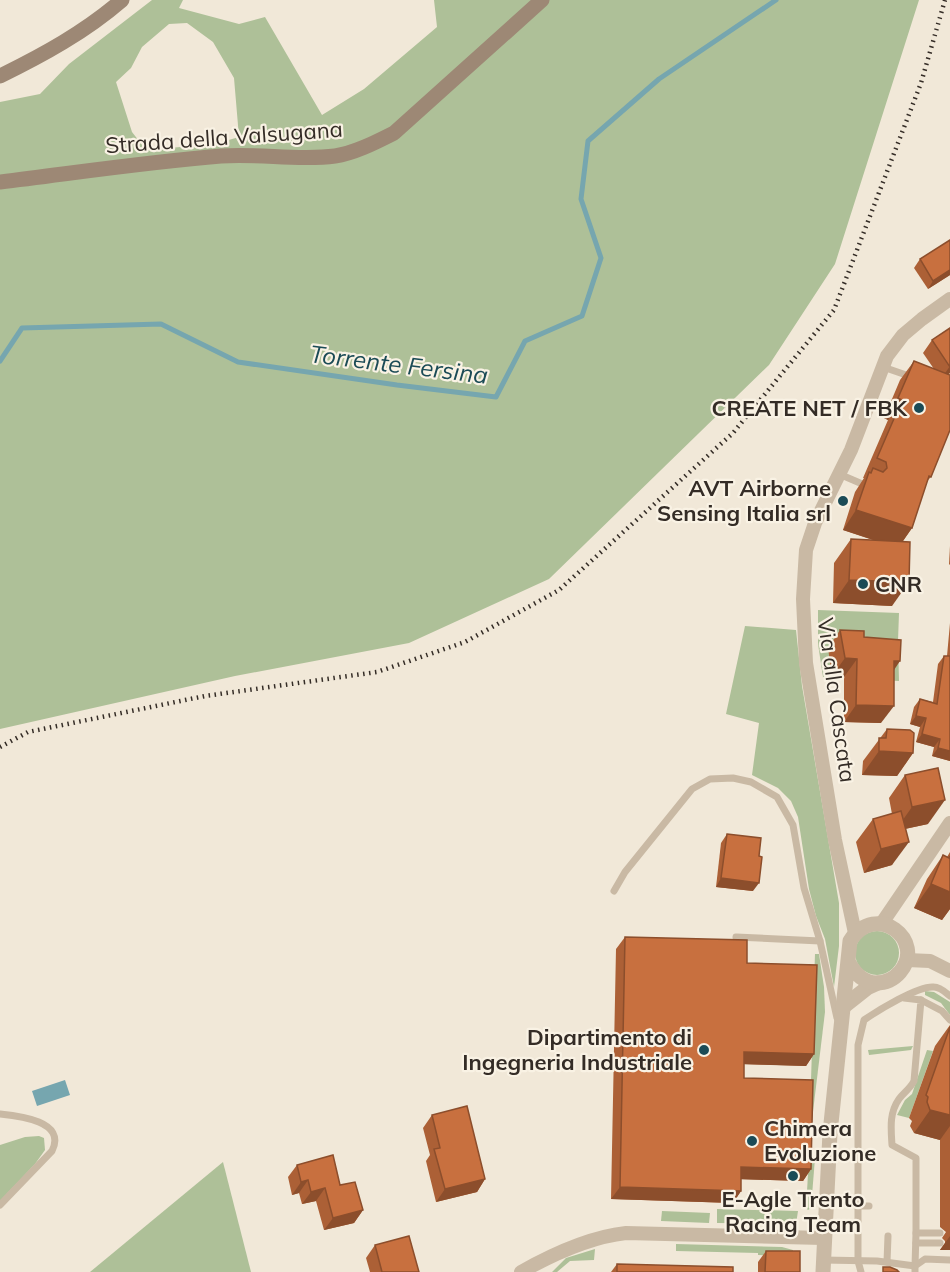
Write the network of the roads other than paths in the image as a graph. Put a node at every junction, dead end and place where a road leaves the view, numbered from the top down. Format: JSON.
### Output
{"nodes":[{"id":1,"x":122,"y":0,"type":"edge"},
{"id":2,"x":542,"y":0,"type":"edge"},
{"id":3,"x":0,"y":76,"type":"edge"},
{"id":4,"x":0,"y":182,"type":"edge"},
{"id":5,"x":950,"y":299,"type":"edge"},
{"id":6,"x":884,"y":367,"type":"junction"},
{"id":7,"x":912,"y":377,"type":"edge"},
{"id":8,"x":839,"y":474,"type":"junction"},
{"id":9,"x":868,"y":486,"type":"edge"},
{"id":10,"x":950,"y":823,"type":"edge"},
{"id":11,"x":614,"y":891,"type":"dead end"},
{"id":12,"x":882,"y":923,"type":"junction"},
{"id":13,"x":855,"y":933,"type":"junction"},
{"id":14,"x":736,"y":937,"type":"edge"},
{"id":15,"x":820,"y":941,"type":"junction"},
{"id":16,"x":907,"y":960,"type":"junction"},
{"id":17,"x":848,"y":961,"type":"junction"},
{"id":18,"x":950,"y":971,"type":"edge"},
{"id":19,"x":878,"y":983,"type":"junction"},
{"id":20,"x":950,"y":996,"type":"edge"},
{"id":21,"x":903,"y":998,"type":"junction"},
{"id":22,"x":921,"y":999,"type":"junction"},
{"id":23,"x":843,"y":1007,"type":"junction"},
{"id":24,"x":950,"y":1020,"type":"edge"},
{"id":25,"x":839,"y":1030,"type":"junction"},
{"id":26,"x":0,"y":1114,"type":"edge"},
{"id":27,"x":0,"y":1205,"type":"edge"},
{"id":28,"x":858,"y":1206,"type":"junction"},
{"id":29,"x":868,"y":1206,"type":"dead end"},
{"id":30,"x":916,"y":1233,"type":"junction"},
{"id":31,"x":940,"y":1233,"type":"dead end"},
{"id":32,"x":888,"y":1236,"type":"dead end"},
{"id":33,"x":824,"y":1238,"type":"junction"},
{"id":34,"x":916,"y":1243,"type":"junction"},
{"id":35,"x":940,"y":1243,"type":"dead end"},
{"id":36,"x":950,"y":1260,"type":"edge"},
{"id":37,"x":858,"y":1262,"type":"junction"},
{"id":38,"x":887,"y":1262,"type":"junction"},
{"id":39,"x":823,"y":1266,"type":"edge"},
{"id":40,"x":536,"y":1268,"type":"edge"},
{"id":41,"x":915,"y":1269,"type":"edge"},
{"id":42,"x":521,"y":1272,"type":"edge"},
{"id":43,"x":861,"y":1272,"type":"edge"}],
"edges":[{"from":1,"to":3,"type":"main road"},
{"from":2,"to":4,"type":"main road","name":"Strada della Valsugana"},
{"from":5,"to":6,"type":"street","name":"Via alla Cascata"},
{"from":6,"to":7,"type":"lane"},
{"from":6,"to":8,"type":"street","name":"Via alla Cascata"},
{"from":8,"to":9,"type":"lane"},
{"from":8,"to":13,"type":"street","name":"Via alla Cascata"},
{"from":10,"to":12,"type":"street"},
{"from":11,"to":15,"type":"lane"},
{"from":12,"to":13,"type":"street"},
{"from":12,"to":16,"type":"street"},
{"from":13,"to":17,"type":"street"},
{"from":14,"to":15,"type":"lane"},
{"from":15,"to":25,"type":"lane"},
{"from":16,"to":18,"type":"street"},
{"from":16,"to":19,"type":"street"},
{"from":17,"to":19,"type":"street"},
{"from":17,"to":23,"type":"street"},
{"from":19,"to":23,"type":"street"},
{"from":20,"to":21,"type":"lane"},
{"from":21,"to":22,"type":"lane"},
{"from":21,"to":28,"type":"lane"},
{"from":22,"to":24,"type":"lane"},
{"from":22,"to":30,"type":"lane"},
{"from":23,"to":25,"type":"street"},
{"from":25,"to":33,"type":"street"},
{"from":26,"to":27,"type":"lane"},
{"from":28,"to":29,"type":"lane"},
{"from":28,"to":37,"type":"lane"},
{"from":30,"to":31,"type":"lane"},
{"from":30,"to":34,"type":"lane"},
{"from":32,"to":38,"type":"lane"},
{"from":33,"to":39,"type":"street"},
{"from":33,"to":40,"type":"street"},
{"from":34,"to":35,"type":"lane"},
{"from":34,"to":41,"type":"lane"},
{"from":36,"to":41,"type":"lane"},
{"from":37,"to":38,"type":"lane"},
{"from":37,"to":39,"type":"lane"},
{"from":37,"to":43,"type":"lane"},
{"from":38,"to":41,"type":"lane"},
{"from":40,"to":42,"type":"street"}]}
